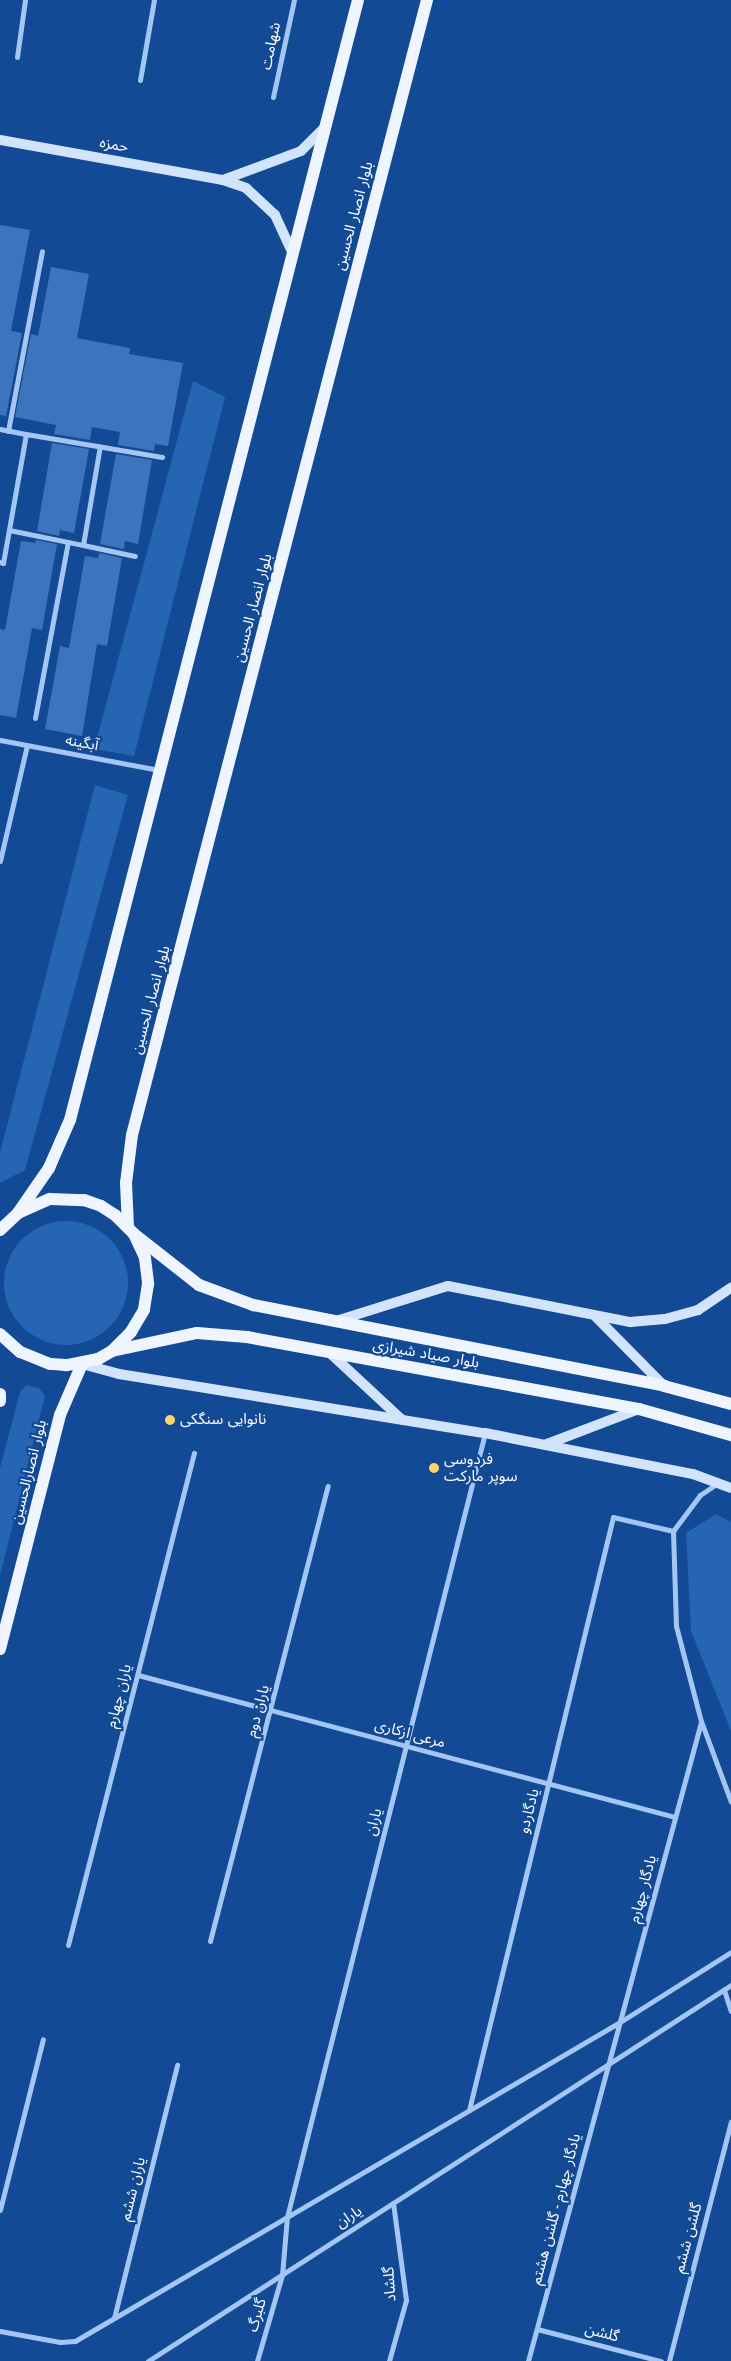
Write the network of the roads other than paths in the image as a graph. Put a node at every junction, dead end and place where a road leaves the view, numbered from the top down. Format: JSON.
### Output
{"nodes":[{"id":1,"x":25,"y":0,"type":"edge"},
{"id":2,"x":154,"y":0,"type":"edge"},
{"id":3,"x":294,"y":0,"type":"edge"},
{"id":4,"x":358,"y":0,"type":"edge"},
{"id":5,"x":427,"y":0,"type":"edge"},
{"id":6,"x":17,"y":57,"type":"dead end"},
{"id":7,"x":140,"y":80,"type":"dead end"},
{"id":8,"x":273,"y":97,"type":"dead end"},
{"id":9,"x":326,"y":127,"type":"junction"},
{"id":10,"x":0,"y":140,"type":"edge"},
{"id":11,"x":223,"y":180,"type":"junction"},
{"id":12,"x":42,"y":251,"type":"dead end"},
{"id":13,"x":293,"y":254,"type":"junction"},
{"id":14,"x":0,"y":429,"type":"edge"},
{"id":15,"x":8,"y":431,"type":"junction"},
{"id":16,"x":26,"y":434,"type":"junction"},
{"id":17,"x":100,"y":446,"type":"junction"},
{"id":18,"x":162,"y":456,"type":"dead end"},
{"id":19,"x":9,"y":530,"type":"junction"},
{"id":20,"x":68,"y":542,"type":"junction"},
{"id":21,"x":83,"y":545,"type":"junction"},
{"id":22,"x":136,"y":556,"type":"dead end"},
{"id":23,"x":0,"y":562,"type":"edge"},
{"id":24,"x":35,"y":718,"type":"dead end"},
{"id":25,"x":0,"y":740,"type":"edge"},
{"id":26,"x":27,"y":745,"type":"junction"},
{"id":27,"x":160,"y":770,"type":"junction"},
{"id":28,"x":0,"y":861,"type":"edge"},
{"id":29,"x":18,"y":1213,"type":"junction"},
{"id":30,"x":0,"y":1230,"type":"edge"},
{"id":31,"x":131,"y":1231,"type":"junction"},
{"id":32,"x":731,"y":1288,"type":"edge"},
{"id":33,"x":596,"y":1317,"type":"junction"},
{"id":34,"x":336,"y":1321,"type":"junction"},
{"id":35,"x":0,"y":1334,"type":"edge"},
{"id":36,"x":112,"y":1351,"type":"junction"},
{"id":37,"x":330,"y":1352,"type":"junction"},
{"id":38,"x":82,"y":1364,"type":"junction"},
{"id":39,"x":664,"y":1386,"type":"junction"},
{"id":40,"x":0,"y":1394,"type":"edge"},
{"id":41,"x":0,"y":1400,"type":"edge"},
{"id":42,"x":731,"y":1404,"type":"edge"},
{"id":43,"x":639,"y":1409,"type":"junction"},
{"id":44,"x":402,"y":1420,"type":"junction"},
{"id":45,"x":485,"y":1433,"type":"junction"},
{"id":46,"x":731,"y":1435,"type":"edge"},
{"id":47,"x":546,"y":1445,"type":"junction"},
{"id":48,"x":194,"y":1453,"type":"dead end"},
{"id":49,"x":718,"y":1483,"type":"junction"},
{"id":50,"x":328,"y":1486,"type":"dead end"},
{"id":51,"x":731,"y":1488,"type":"edge"},
{"id":52,"x":673,"y":1531,"type":"junction"},
{"id":53,"x":0,"y":1649,"type":"edge"},
{"id":54,"x":138,"y":1675,"type":"junction"},
{"id":55,"x":272,"y":1710,"type":"junction"},
{"id":56,"x":701,"y":1721,"type":"junction"},
{"id":57,"x":406,"y":1746,"type":"junction"},
{"id":58,"x":548,"y":1783,"type":"junction"},
{"id":59,"x":731,"y":1802,"type":"edge"},
{"id":60,"x":675,"y":1817,"type":"junction"},
{"id":61,"x":210,"y":1941,"type":"dead end"},
{"id":62,"x":68,"y":1945,"type":"dead end"},
{"id":63,"x":731,"y":1952,"type":"edge"},
{"id":64,"x":731,"y":1985,"type":"edge"},
{"id":65,"x":724,"y":1990,"type":"junction"},
{"id":66,"x":731,"y":2011,"type":"edge"},
{"id":67,"x":620,"y":2022,"type":"junction"},
{"id":68,"x":43,"y":2039,"type":"dead end"},
{"id":69,"x":608,"y":2064,"type":"junction"},
{"id":70,"x":177,"y":2065,"type":"dead end"},
{"id":71,"x":469,"y":2110,"type":"junction"},
{"id":72,"x":731,"y":2122,"type":"edge"},
{"id":73,"x":393,"y":2204,"type":"junction"},
{"id":74,"x":0,"y":2210,"type":"edge"},
{"id":75,"x":287,"y":2218,"type":"junction"},
{"id":76,"x":282,"y":2275,"type":"junction"},
{"id":77,"x":114,"y":2318,"type":"junction"},
{"id":78,"x":537,"y":2329,"type":"junction"},
{"id":79,"x":0,"y":2331,"type":"edge"},
{"id":80,"x":148,"y":2361,"type":"edge"},
{"id":81,"x":257,"y":2361,"type":"edge"},
{"id":82,"x":389,"y":2361,"type":"edge"},
{"id":83,"x":528,"y":2361,"type":"edge"},
{"id":84,"x":661,"y":2361,"type":"edge"},
{"id":85,"x":669,"y":2361,"type":"edge"}],
"edges":[{"from":1,"to":6,"type":"street"},
{"from":2,"to":7,"type":"street"},
{"from":3,"to":8,"type":"street","name":"شهامت"},
{"from":4,"to":9,"type":"main road"},
{"from":5,"to":31,"type":"main road","name":"بلوار انصار الحسین"},
{"from":9,"to":11,"type":"main road"},
{"from":9,"to":13,"type":"main road"},
{"from":10,"to":11,"type":"main road","name":"حمزه"},
{"from":11,"to":13,"type":"main road","name":"حمزه"},
{"from":12,"to":15,"type":"street"},
{"from":13,"to":27,"type":"main road"},
{"from":14,"to":15,"type":"street"},
{"from":15,"to":16,"type":"street"},
{"from":16,"to":17,"type":"street"},
{"from":16,"to":19,"type":"street"},
{"from":17,"to":18,"type":"street"},
{"from":17,"to":21,"type":"street"},
{"from":19,"to":20,"type":"street"},
{"from":19,"to":23,"type":"street"},
{"from":20,"to":21,"type":"street"},
{"from":20,"to":24,"type":"street"},
{"from":21,"to":22,"type":"street"},
{"from":25,"to":26,"type":"street","name":"آبگینه"},
{"from":26,"to":27,"type":"street","name":"آبگینه"},
{"from":26,"to":28,"type":"street"},
{"from":27,"to":29,"type":"main road"},
{"from":29,"to":30,"type":"main road"},
{"from":29,"to":31,"type":"main road","name":"بلوار صیاد شیرازی"},
{"from":31,"to":34,"type":"main road","name":"بلوار صیاد شیرازی"},
{"from":31,"to":36,"type":"main road"},
{"from":32,"to":33,"type":"main road"},
{"from":33,"to":34,"type":"main road"},
{"from":33,"to":39,"type":"main road"},
{"from":34,"to":39,"type":"main road","name":"بلوار صیاد شیرازی"},
{"from":35,"to":38,"type":"main road"},
{"from":36,"to":37,"type":"main road","name":"بلوار صیاد شیرازی"},
{"from":36,"to":38,"type":"main road"},
{"from":37,"to":43,"type":"main road","name":"بلوار صیاد شیرازی"},
{"from":37,"to":44,"type":"main road"},
{"from":38,"to":44,"type":"main road"},
{"from":38,"to":53,"type":"main road","name":"بلوار انصارالحسین"},
{"from":39,"to":42,"type":"main road","name":"بلوار صیاد شیرازی"},
{"from":40,"to":41,"type":"main road"},
{"from":43,"to":46,"type":"main road","name":"بلوار صیاد شیرازی"},
{"from":43,"to":47,"type":"main road"},
{"from":44,"to":45,"type":"main road"},
{"from":45,"to":47,"type":"main road"},
{"from":45,"to":57,"type":"street","name":"یاران"},
{"from":47,"to":49,"type":"main road"},
{"from":48,"to":54,"type":"street","name":"یاران چهارم"},
{"from":49,"to":51,"type":"main road"},
{"from":49,"to":52,"type":"street"},
{"from":50,"to":55,"type":"street","name":"یاران دوم"},
{"from":52,"to":56,"type":"street"},
{"from":52,"to":58,"type":"street","name":"یادگار‌دو"},
{"from":54,"to":55,"type":"street","name":"مرعی ازکاری"},
{"from":54,"to":62,"type":"street","name":"یاران چهارم"},
{"from":55,"to":57,"type":"street","name":"مرعی ازکاری"},
{"from":55,"to":61,"type":"street","name":"یاران دوم"},
{"from":56,"to":59,"type":"street"},
{"from":56,"to":60,"type":"street","name":"یادگار چهارم"},
{"from":57,"to":58,"type":"street","name":"مرعی ازکاری"},
{"from":57,"to":75,"type":"street","name":"یاران"},
{"from":58,"to":60,"type":"street","name":"مرعی ازکاری"},
{"from":58,"to":71,"type":"street","name":"یادگار‌دو"},
{"from":60,"to":67,"type":"street","name":"یادگار چهارم"},
{"from":63,"to":67,"type":"street","name":"یاران"},
{"from":64,"to":65,"type":"street","name":"یاران"},
{"from":65,"to":66,"type":"street"},
{"from":65,"to":69,"type":"street","name":"یاران"},
{"from":67,"to":69,"type":"street","name":"یادگار چهارم"},
{"from":67,"to":71,"type":"street","name":"یاران"},
{"from":68,"to":74,"type":"street"},
{"from":69,"to":73,"type":"street","name":"یاران"},
{"from":69,"to":78,"type":"street","name":"یادگار چهارم - گلشن هشتم"},
{"from":70,"to":77,"type":"street","name":"یاران ششم"},
{"from":71,"to":75,"type":"street","name":"یاران"},
{"from":72,"to":85,"type":"street","name":"گلشن ششم"},
{"from":73,"to":76,"type":"street","name":"یاران"},
{"from":73,"to":82,"type":"street","name":"گلشاد"},
{"from":75,"to":76,"type":"street","name":"یاران"},
{"from":75,"to":77,"type":"street","name":"یاران"},
{"from":76,"to":80,"type":"street"},
{"from":76,"to":81,"type":"street","name":"گلبرگ"},
{"from":77,"to":79,"type":"street","name":"یاران"},
{"from":78,"to":83,"type":"street","name":"یادگار چهارم - گلشن هشتم"},
{"from":78,"to":84,"type":"street","name":"گلشن"}]}
